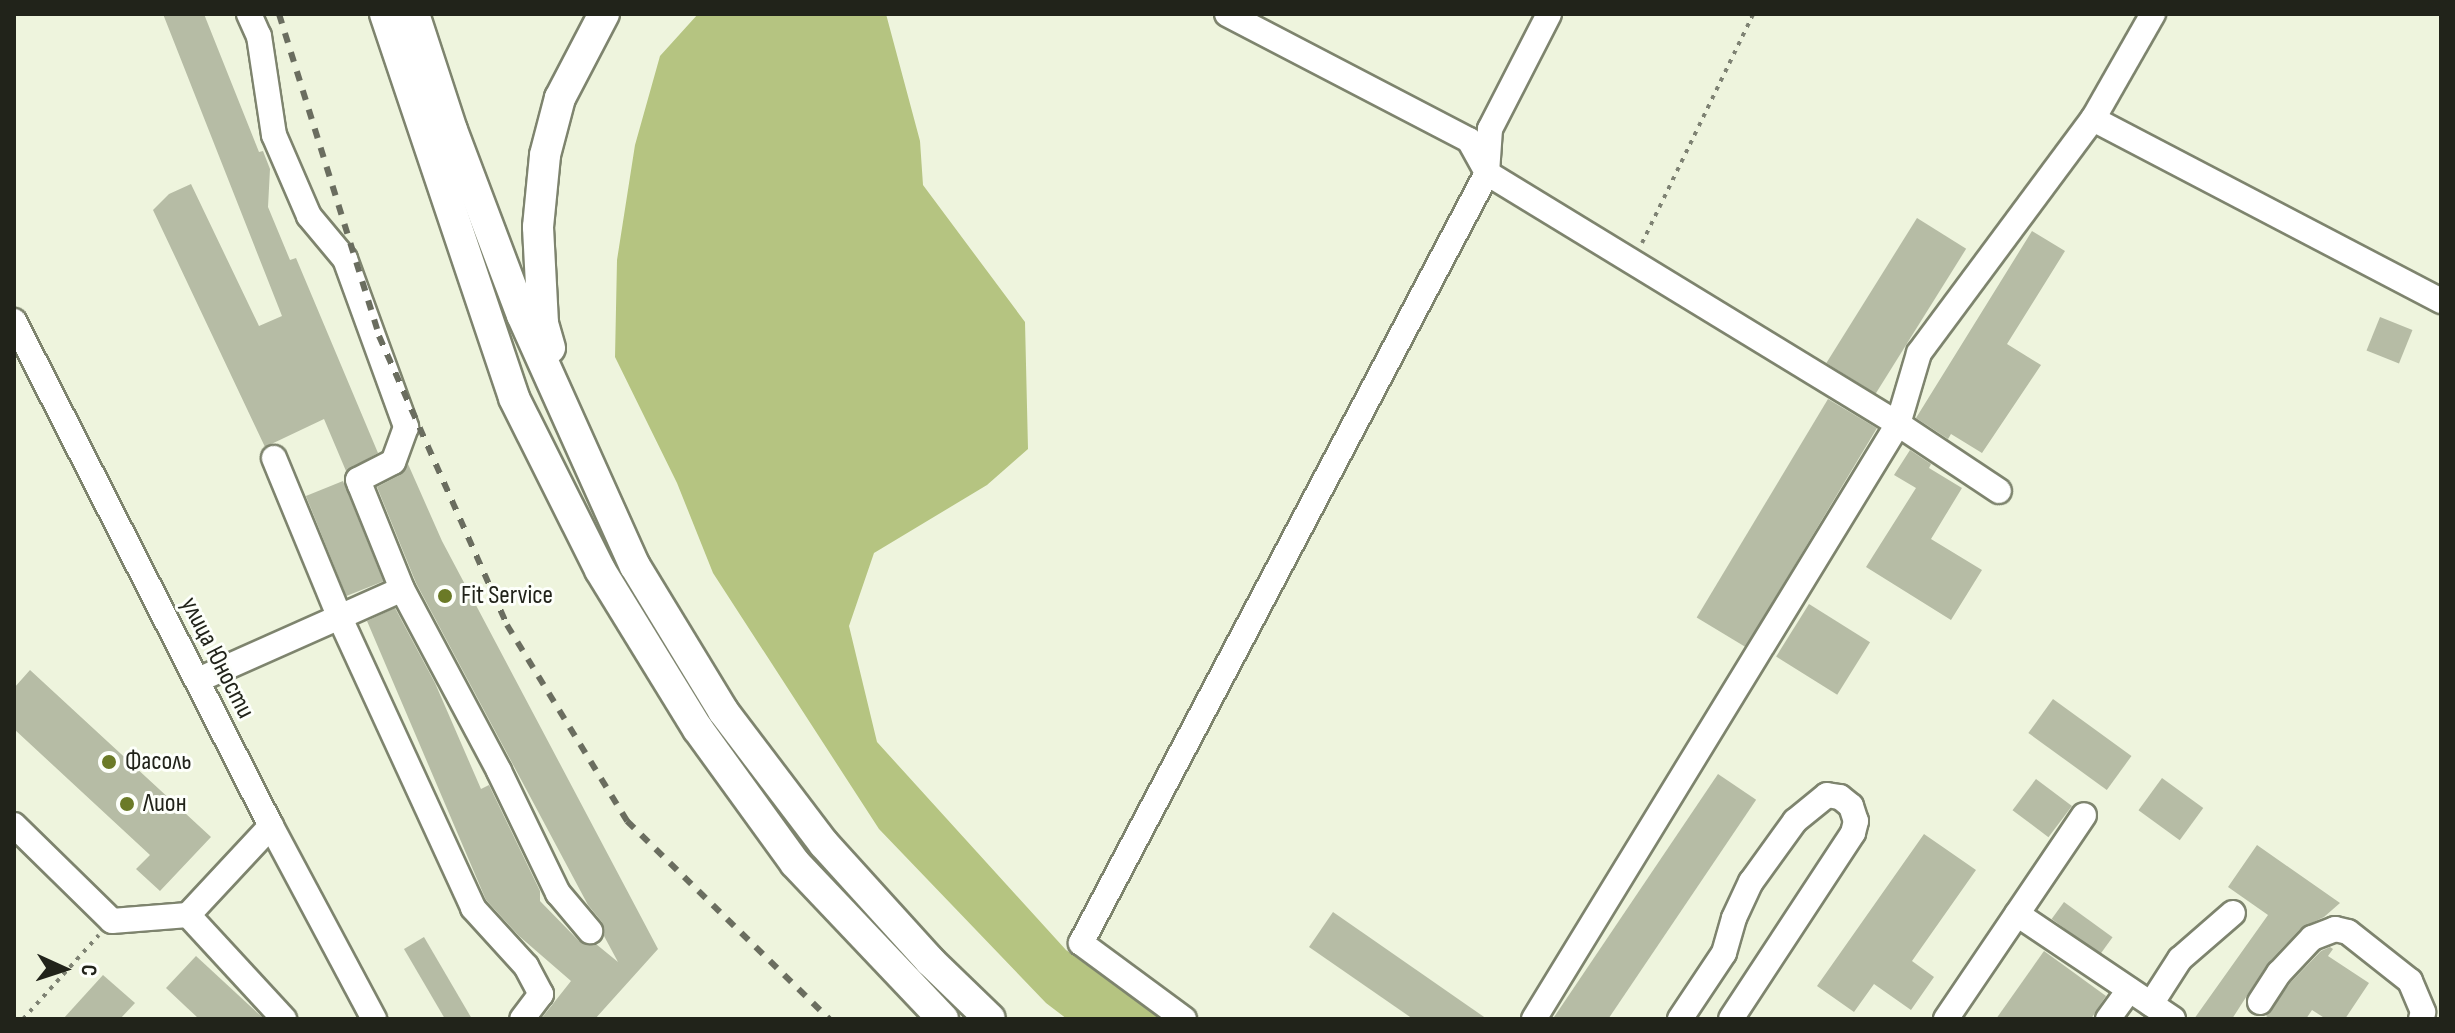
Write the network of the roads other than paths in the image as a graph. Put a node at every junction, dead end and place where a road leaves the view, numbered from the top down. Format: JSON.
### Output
{"nodes":[{"id":1,"x":249,"y":14,"type":"edge"},
{"id":2,"x":385,"y":14,"type":"edge"},
{"id":3,"x":414,"y":14,"type":"edge"},
{"id":4,"x":604,"y":14,"type":"edge"},
{"id":5,"x":1227,"y":14,"type":"edge"},
{"id":6,"x":1549,"y":14,"type":"edge"},
{"id":7,"x":2153,"y":14,"type":"edge"},
{"id":8,"x":2093,"y":119,"type":"junction"},
{"id":9,"x":1487,"y":173,"type":"junction"},
{"id":10,"x":2441,"y":301,"type":"edge"},
{"id":11,"x":14,"y":321,"type":"edge"},
{"id":12,"x":1898,"y":424,"type":"junction"},
{"id":13,"x":576,"y":438,"type":"junction"},
{"id":14,"x":274,"y":458,"type":"dead end"},
{"id":15,"x":1999,"y":491,"type":"dead end"},
{"id":16,"x":402,"y":589,"type":"junction"},
{"id":17,"x":339,"y":616,"type":"junction"},
{"id":18,"x":198,"y":680,"type":"junction"},
{"id":19,"x":2084,"y":815,"type":"dead end"},
{"id":20,"x":14,"y":825,"type":"edge"},
{"id":21,"x":271,"y":826,"type":"junction"},
{"id":22,"x":2233,"y":913,"type":"dead end"},
{"id":23,"x":2017,"y":914,"type":"junction"},
{"id":24,"x":188,"y":915,"type":"junction"},
{"id":25,"x":590,"y":931,"type":"dead end"},
{"id":26,"x":2129,"y":990,"type":"junction"},
{"id":27,"x":2260,"y":1002,"type":"dead end"},
{"id":28,"x":2151,"y":1004,"type":"junction"},
{"id":29,"x":284,"y":1019,"type":"edge"},
{"id":30,"x":374,"y":1019,"type":"edge"},
{"id":31,"x":522,"y":1019,"type":"edge"},
{"id":32,"x":943,"y":1019,"type":"edge"},
{"id":33,"x":990,"y":1019,"type":"edge"},
{"id":34,"x":1184,"y":1019,"type":"edge"},
{"id":35,"x":1534,"y":1019,"type":"edge"},
{"id":36,"x":1680,"y":1019,"type":"edge"},
{"id":37,"x":1731,"y":1019,"type":"edge"},
{"id":38,"x":1946,"y":1019,"type":"edge"},
{"id":39,"x":2108,"y":1019,"type":"edge"},
{"id":40,"x":2173,"y":1019,"type":"edge"},
{"id":41,"x":2421,"y":1019,"type":"edge"}],
"edges":[{"from":1,"to":16,"type":"street"},
{"from":2,"to":32,"type":"main road"},
{"from":3,"to":13,"type":"main road"},
{"from":4,"to":13,"type":"main road"},
{"from":5,"to":9,"type":"street"},
{"from":6,"to":9,"type":"street"},
{"from":7,"to":8,"type":"street"},
{"from":8,"to":10,"type":"street"},
{"from":8,"to":12,"type":"street"},
{"from":9,"to":12,"type":"street"},
{"from":9,"to":34,"type":"street"},
{"from":11,"to":18,"type":"street","name":"улица Юности"},
{"from":12,"to":15,"type":"street"},
{"from":12,"to":35,"type":"street"},
{"from":13,"to":33,"type":"main road"},
{"from":14,"to":17,"type":"street"},
{"from":16,"to":17,"type":"street"},
{"from":16,"to":25,"type":"street"},
{"from":17,"to":18,"type":"street"},
{"from":17,"to":31,"type":"street"},
{"from":18,"to":21,"type":"street","name":"улица Юности"},
{"from":19,"to":23,"type":"street"},
{"from":20,"to":24,"type":"street"},
{"from":21,"to":24,"type":"street"},
{"from":21,"to":30,"type":"street","name":"улица Юности"},
{"from":22,"to":28,"type":"street"},
{"from":23,"to":26,"type":"street"},
{"from":23,"to":38,"type":"street"},
{"from":24,"to":29,"type":"street"},
{"from":26,"to":28,"type":"street"},
{"from":26,"to":39,"type":"street"},
{"from":27,"to":41,"type":"street"},
{"from":28,"to":40,"type":"street"},
{"from":36,"to":37,"type":"street"}]}
